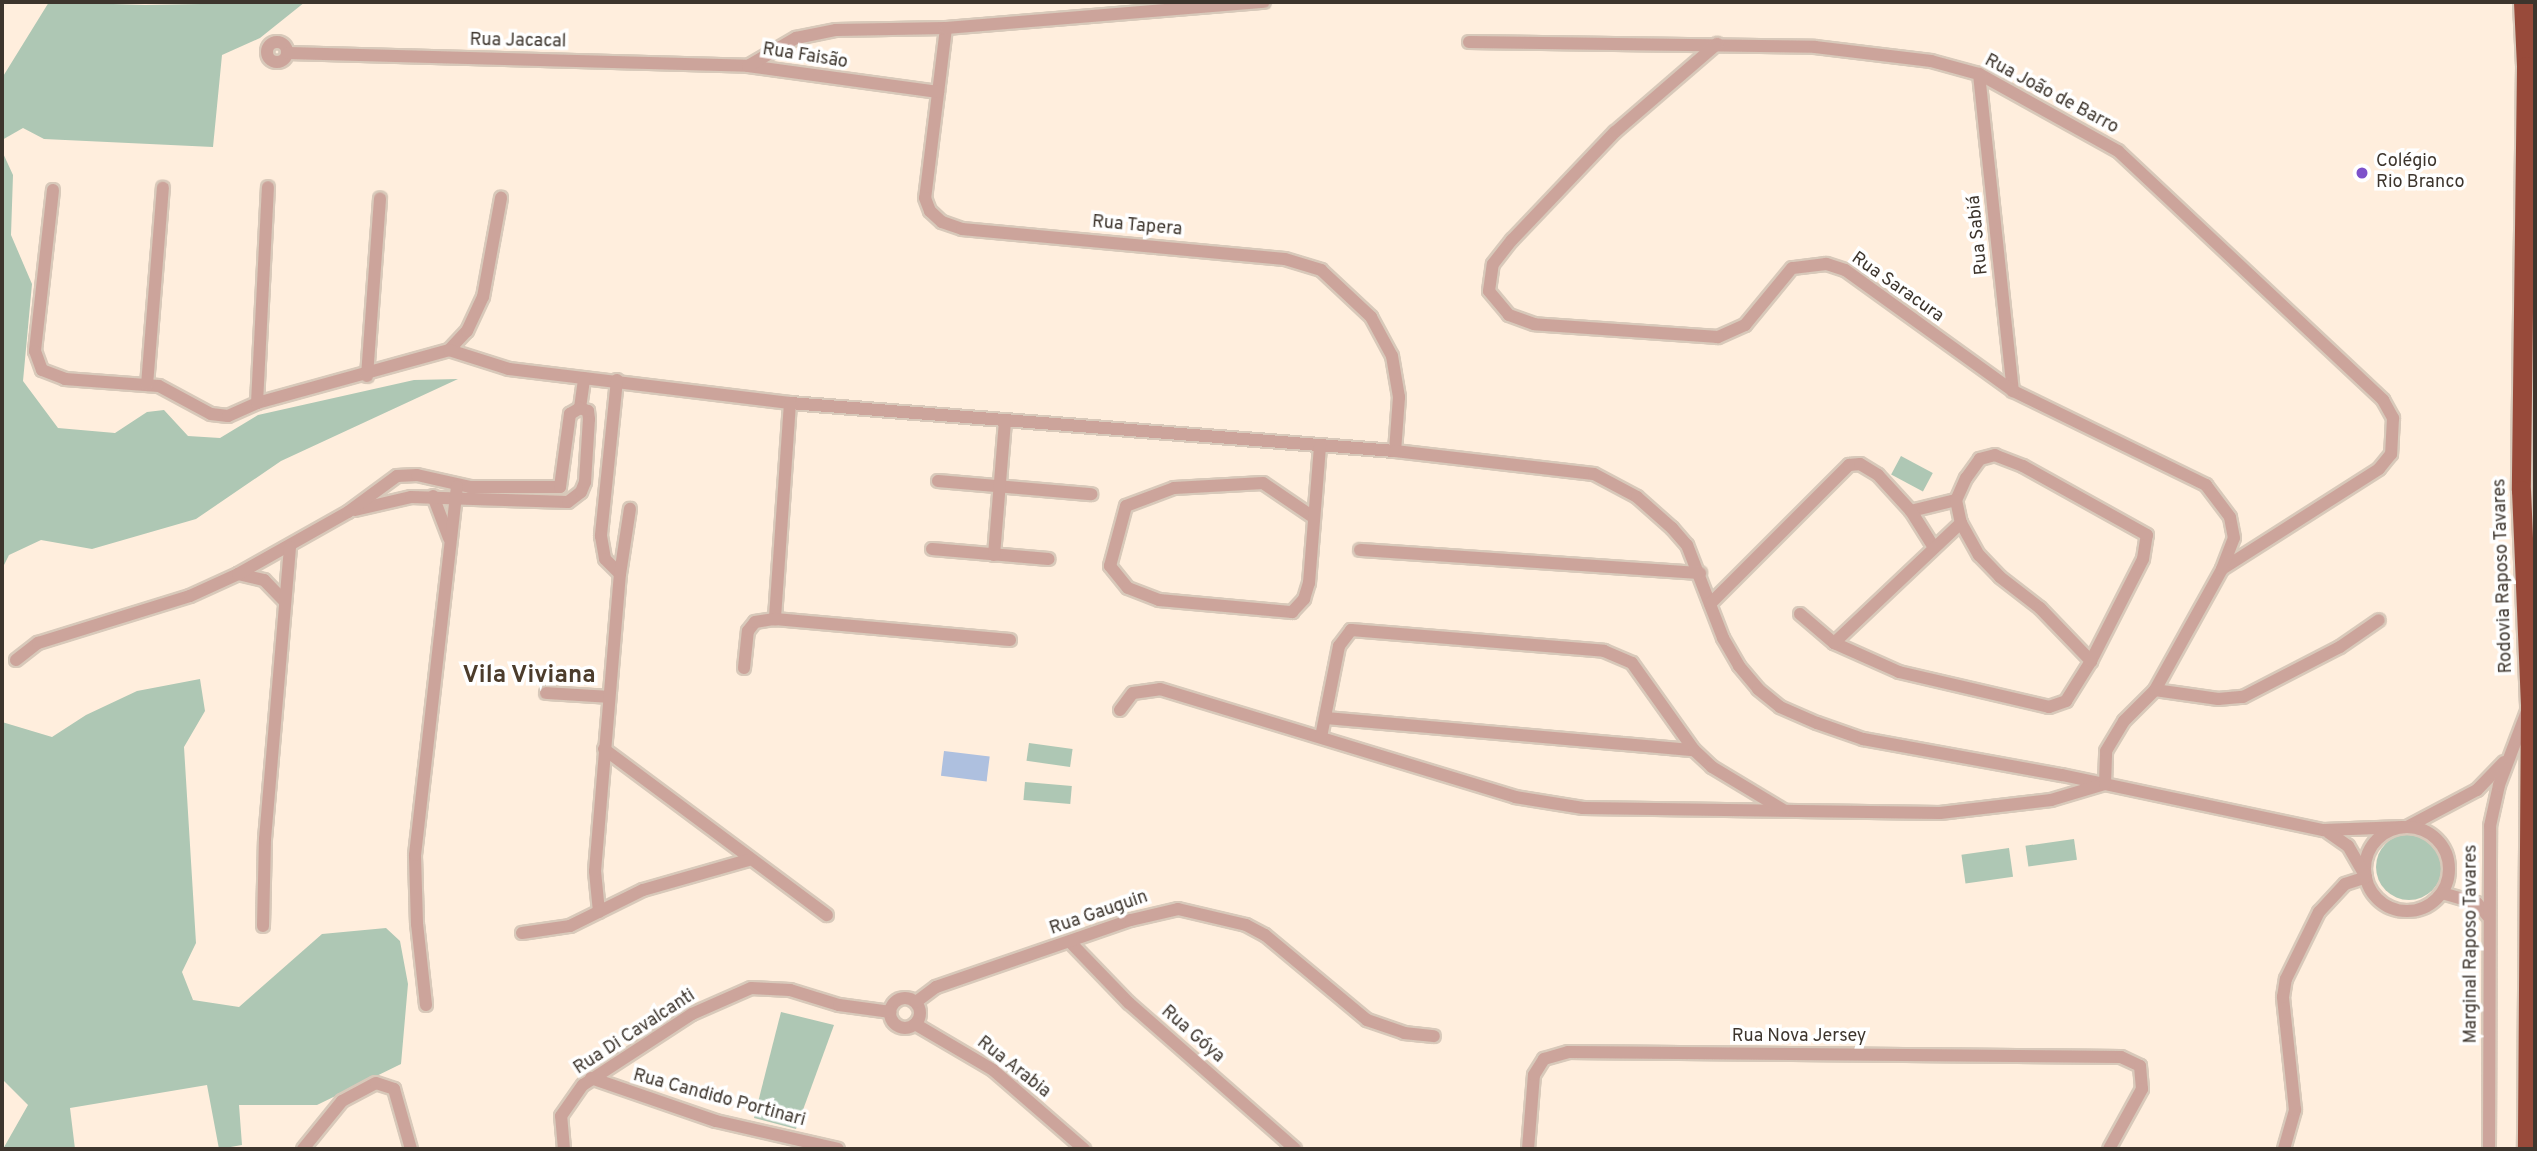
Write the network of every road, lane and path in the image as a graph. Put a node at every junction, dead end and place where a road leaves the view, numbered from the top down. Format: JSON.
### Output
{"nodes":[{"id":1,"x":1264,"y":2,"type":"edge"},
{"id":2,"x":2511,"y":2,"type":"edge"},
{"id":3,"x":2523,"y":2,"type":"edge"},
{"id":4,"x":946,"y":27,"type":"junction"},
{"id":5,"x":1469,"y":42,"type":"dead end"},
{"id":6,"x":1717,"y":44,"type":"junction"},
{"id":7,"x":288,"y":53,"type":"dead end"},
{"id":8,"x":748,"y":66,"type":"junction"},
{"id":9,"x":2526,"y":66,"type":"junction"},
{"id":10,"x":1979,"y":74,"type":"junction"},
{"id":11,"x":938,"y":92,"type":"junction"},
{"id":12,"x":268,"y":187,"type":"dead end"},
{"id":13,"x":163,"y":188,"type":"dead end"},
{"id":14,"x":54,"y":190,"type":"dead end"},
{"id":15,"x":380,"y":198,"type":"dead end"},
{"id":16,"x":501,"y":198,"type":"dead end"},
{"id":17,"x":449,"y":350,"type":"junction"},
{"id":18,"x":367,"y":376,"type":"junction"},
{"id":19,"x":584,"y":378,"type":"junction"},
{"id":20,"x":617,"y":380,"type":"junction"},
{"id":21,"x":147,"y":385,"type":"junction"},
{"id":22,"x":2013,"y":391,"type":"junction"},
{"id":23,"x":790,"y":402,"type":"junction"},
{"id":24,"x":257,"y":403,"type":"junction"},
{"id":25,"x":580,"y":408,"type":"junction"},
{"id":26,"x":1005,"y":422,"type":"junction"},
{"id":27,"x":568,"y":426,"type":"junction"},
{"id":28,"x":588,"y":427,"type":"junction"},
{"id":29,"x":1320,"y":445,"type":"junction"},
{"id":30,"x":1395,"y":451,"type":"junction"},
{"id":31,"x":397,"y":476,"type":"junction"},
{"id":32,"x":938,"y":481,"type":"dead end"},
{"id":33,"x":439,"y":482,"type":"junction"},
{"id":34,"x":457,"y":486,"type":"junction"},
{"id":35,"x":1002,"y":486,"type":"junction"},
{"id":36,"x":1091,"y":494,"type":"dead end"},
{"id":37,"x":459,"y":499,"type":"junction"},
{"id":38,"x":433,"y":500,"type":"junction"},
{"id":39,"x":1956,"y":500,"type":"junction"},
{"id":40,"x":389,"y":501,"type":"junction"},
{"id":41,"x":630,"y":509,"type":"dead end"},
{"id":42,"x":1911,"y":511,"type":"junction"},
{"id":43,"x":348,"y":512,"type":"junction"},
{"id":44,"x":1313,"y":517,"type":"junction"},
{"id":45,"x":1961,"y":523,"type":"junction"},
{"id":46,"x":449,"y":538,"type":"junction"},
{"id":47,"x":1933,"y":546,"type":"junction"},
{"id":48,"x":290,"y":547,"type":"junction"},
{"id":49,"x":932,"y":549,"type":"dead end"},
{"id":50,"x":1360,"y":550,"type":"dead end"},
{"id":51,"x":994,"y":555,"type":"junction"},
{"id":52,"x":1049,"y":559,"type":"dead end"},
{"id":53,"x":2222,"y":569,"type":"junction"},
{"id":54,"x":1700,"y":573,"type":"junction"},
{"id":55,"x":238,"y":574,"type":"junction"},
{"id":56,"x":620,"y":574,"type":"junction"},
{"id":57,"x":284,"y":601,"type":"junction"},
{"id":58,"x":1710,"y":604,"type":"junction"},
{"id":59,"x":1800,"y":614,"type":"dead end"},
{"id":60,"x":775,"y":619,"type":"junction"},
{"id":61,"x":2379,"y":620,"type":"dead end"},
{"id":62,"x":1010,"y":640,"type":"dead end"},
{"id":63,"x":1834,"y":643,"type":"junction"},
{"id":64,"x":16,"y":660,"type":"dead end"},
{"id":65,"x":2091,"y":661,"type":"junction"},
{"id":66,"x":744,"y":668,"type":"dead end"},
{"id":67,"x":2155,"y":690,"type":"junction"},
{"id":68,"x":546,"y":693,"type":"dead end"},
{"id":69,"x":609,"y":696,"type":"junction"},
{"id":70,"x":2530,"y":704,"type":"junction"},
{"id":71,"x":1120,"y":710,"type":"dead end"},
{"id":72,"x":1326,"y":718,"type":"junction"},
{"id":73,"x":1321,"y":737,"type":"junction"},
{"id":74,"x":604,"y":749,"type":"junction"},
{"id":75,"x":1694,"y":750,"type":"junction"},
{"id":76,"x":2507,"y":760,"type":"junction"},
{"id":77,"x":2105,"y":784,"type":"junction"},
{"id":78,"x":1786,"y":811,"type":"junction"},
{"id":79,"x":2405,"y":827,"type":"junction"},
{"id":80,"x":2324,"y":830,"type":"junction"},
{"id":81,"x":748,"y":860,"type":"junction"},
{"id":82,"x":2366,"y":877,"type":"junction"},
{"id":83,"x":2442,"y":893,"type":"junction"},
{"id":84,"x":599,"y":912,"type":"junction"},
{"id":85,"x":827,"y":915,"type":"dead end"},
{"id":86,"x":2488,"y":916,"type":"junction"},
{"id":87,"x":263,"y":926,"type":"dead end"},
{"id":88,"x":522,"y":933,"type":"dead end"},
{"id":89,"x":1070,"y":942,"type":"junction"},
{"id":90,"x":772,"y":988,"type":"joint"},
{"id":91,"x":916,"y":1002,"type":"junction"},
{"id":92,"x":426,"y":1005,"type":"dead end"},
{"id":93,"x":891,"y":1012,"type":"junction"},
{"id":94,"x":915,"y":1024,"type":"junction"},
{"id":95,"x":1434,"y":1036,"type":"dead end"},
{"id":96,"x":592,"y":1078,"type":"junction"},
{"id":97,"x":303,"y":1149,"type":"edge"},
{"id":98,"x":411,"y":1149,"type":"edge"},
{"id":99,"x":564,"y":1149,"type":"edge"},
{"id":100,"x":838,"y":1149,"type":"edge"},
{"id":101,"x":1084,"y":1149,"type":"edge"},
{"id":102,"x":1295,"y":1149,"type":"edge"},
{"id":103,"x":1528,"y":1149,"type":"edge"},
{"id":104,"x":2109,"y":1149,"type":"edge"},
{"id":105,"x":2284,"y":1149,"type":"edge"},
{"id":106,"x":2489,"y":1149,"type":"edge"},
{"id":107,"x":2528,"y":1149,"type":"edge"}],
"edges":[{"from":1,"to":4,"type":"street","name":"Rua Faisão"},
{"from":2,"to":9,"type":"highway"},
{"from":3,"to":9,"type":"highway","name":"Rodovia Raposo Tavares"},
{"from":4,"to":8,"type":"street","name":"Rua Faisão"},
{"from":4,"to":11,"type":"street","name":"Rua Tapera"},
{"from":5,"to":6,"type":"street","name":"Rua João de Barro"},
{"from":6,"to":10,"type":"street","name":"Rua João de Barro"},
{"from":6,"to":22,"type":"street","name":"Rua Saracura"},
{"from":7,"to":8,"type":"street","name":"Rua Jacacal"},
{"from":8,"to":11,"type":"street","name":"Rua Faisão"},
{"from":9,"to":70,"type":"highway","name":"Rodovia Raposo Tavares"},
{"from":10,"to":22,"type":"street","name":"Rua Sabiá"},
{"from":10,"to":53,"type":"street","name":"Rua João de Barro"},
{"from":11,"to":30,"type":"street","name":"Rua Tapera"},
{"from":12,"to":24,"type":"street"},
{"from":13,"to":21,"type":"street"},
{"from":14,"to":21,"type":"street"},
{"from":15,"to":18,"type":"street"},
{"from":16,"to":17,"type":"street"},
{"from":17,"to":18,"type":"street"},
{"from":17,"to":19,"type":"street"},
{"from":18,"to":24,"type":"street"},
{"from":19,"to":20,"type":"street"},
{"from":19,"to":25,"type":"street"},
{"from":20,"to":23,"type":"street"},
{"from":20,"to":56,"type":"street"},
{"from":21,"to":24,"type":"street"},
{"from":22,"to":53,"type":"street","name":"Rua Saracura"},
{"from":23,"to":26,"type":"street"},
{"from":23,"to":60,"type":"street"},
{"from":25,"to":27,"type":"street"},
{"from":25,"to":28,"type":"street"},
{"from":26,"to":29,"type":"street"},
{"from":26,"to":35,"type":"street"},
{"from":27,"to":28,"type":"street"},
{"from":27,"to":34,"type":"street"},
{"from":28,"to":37,"type":"street"},
{"from":29,"to":30,"type":"street"},
{"from":29,"to":44,"type":"street"},
{"from":30,"to":54,"type":"street"},
{"from":31,"to":33,"type":"street"},
{"from":31,"to":40,"type":"street"},
{"from":31,"to":43,"type":"street"},
{"from":32,"to":35,"type":"street"},
{"from":33,"to":34,"type":"street"},
{"from":33,"to":38,"type":"street"},
{"from":34,"to":37,"type":"street"},
{"from":35,"to":36,"type":"street"},
{"from":35,"to":51,"type":"street"},
{"from":37,"to":38,"type":"street"},
{"from":37,"to":46,"type":"street"},
{"from":38,"to":40,"type":"street"},
{"from":38,"to":46,"type":"street"},
{"from":39,"to":42,"type":"street"},
{"from":39,"to":45,"type":"street"},
{"from":39,"to":65,"type":"street"},
{"from":40,"to":43,"type":"street"},
{"from":41,"to":56,"type":"street"},
{"from":42,"to":47,"type":"street"},
{"from":42,"to":58,"type":"street"},
{"from":43,"to":48,"type":"street"},
{"from":44,"to":44,"type":"street"},
{"from":45,"to":47,"type":"street"},
{"from":45,"to":65,"type":"street"},
{"from":46,"to":92,"type":"street"},
{"from":47,"to":63,"type":"street"},
{"from":48,"to":55,"type":"street"},
{"from":48,"to":57,"type":"street"},
{"from":49,"to":51,"type":"street"},
{"from":50,"to":54,"type":"street"},
{"from":51,"to":52,"type":"street"},
{"from":53,"to":67,"type":"street","name":"Rua Saracura"},
{"from":54,"to":58,"type":"street"},
{"from":55,"to":57,"type":"street"},
{"from":55,"to":64,"type":"street"},
{"from":56,"to":69,"type":"street"},
{"from":57,"to":87,"type":"street"},
{"from":58,"to":77,"type":"street"},
{"from":59,"to":63,"type":"street"},
{"from":60,"to":62,"type":"street"},
{"from":60,"to":66,"type":"street"},
{"from":61,"to":67,"type":"street"},
{"from":63,"to":65,"type":"street"},
{"from":67,"to":77,"type":"street","name":"Rua Saracura"},
{"from":68,"to":69,"type":"street"},
{"from":69,"to":74,"type":"street"},
{"from":70,"to":76,"type":"street","name":"Marginal Raposo Tavares"},
{"from":70,"to":107,"type":"highway","name":"Rodovia Raposo Tavares"},
{"from":71,"to":73,"type":"street"},
{"from":72,"to":73,"type":"street"},
{"from":72,"to":75,"type":"street"},
{"from":72,"to":75,"type":"street"},
{"from":73,"to":78,"type":"street"},
{"from":74,"to":81,"type":"street"},
{"from":74,"to":84,"type":"street"},
{"from":75,"to":78,"type":"street"},
{"from":76,"to":79,"type":"street"},
{"from":76,"to":86,"type":"street","name":"Marginal Raposo Tavares"},
{"from":77,"to":78,"type":"street"},
{"from":77,"to":80,"type":"street"},
{"from":79,"to":80,"type":"street"},
{"from":79,"to":82,"type":"street"},
{"from":79,"to":83,"type":"street"},
{"from":80,"to":82,"type":"street"},
{"from":81,"to":84,"type":"street"},
{"from":81,"to":85,"type":"street"},
{"from":82,"to":83,"type":"street"},
{"from":82,"to":105,"type":"street"},
{"from":83,"to":86,"type":"street"},
{"from":84,"to":88,"type":"street"},
{"from":86,"to":106,"type":"street","name":"Marginal Raposo Tavares"},
{"from":89,"to":91,"type":"street","name":"Rua Gauguin"},
{"from":89,"to":95,"type":"street","name":"Rua Gauguin"},
{"from":89,"to":102,"type":"street","name":"Rua Góya"},
{"from":90,"to":93,"type":"street","name":"Rua Arabia"},
{"from":90,"to":96,"type":"street","name":"Rua Di Cavalcanti"},
{"from":91,"to":93,"type":"street"},
{"from":91,"to":94,"type":"street"},
{"from":93,"to":94,"type":"street","name":"Rua Arabia"},
{"from":94,"to":101,"type":"street","name":"Rua Arabia"},
{"from":96,"to":99,"type":"street","name":"Rua Di Cavalcanti"},
{"from":96,"to":100,"type":"street","name":"Rua Candido Portinari"},
{"from":97,"to":98,"type":"street"},
{"from":103,"to":104,"type":"street","name":"Rua Nova Jersey"}]}
